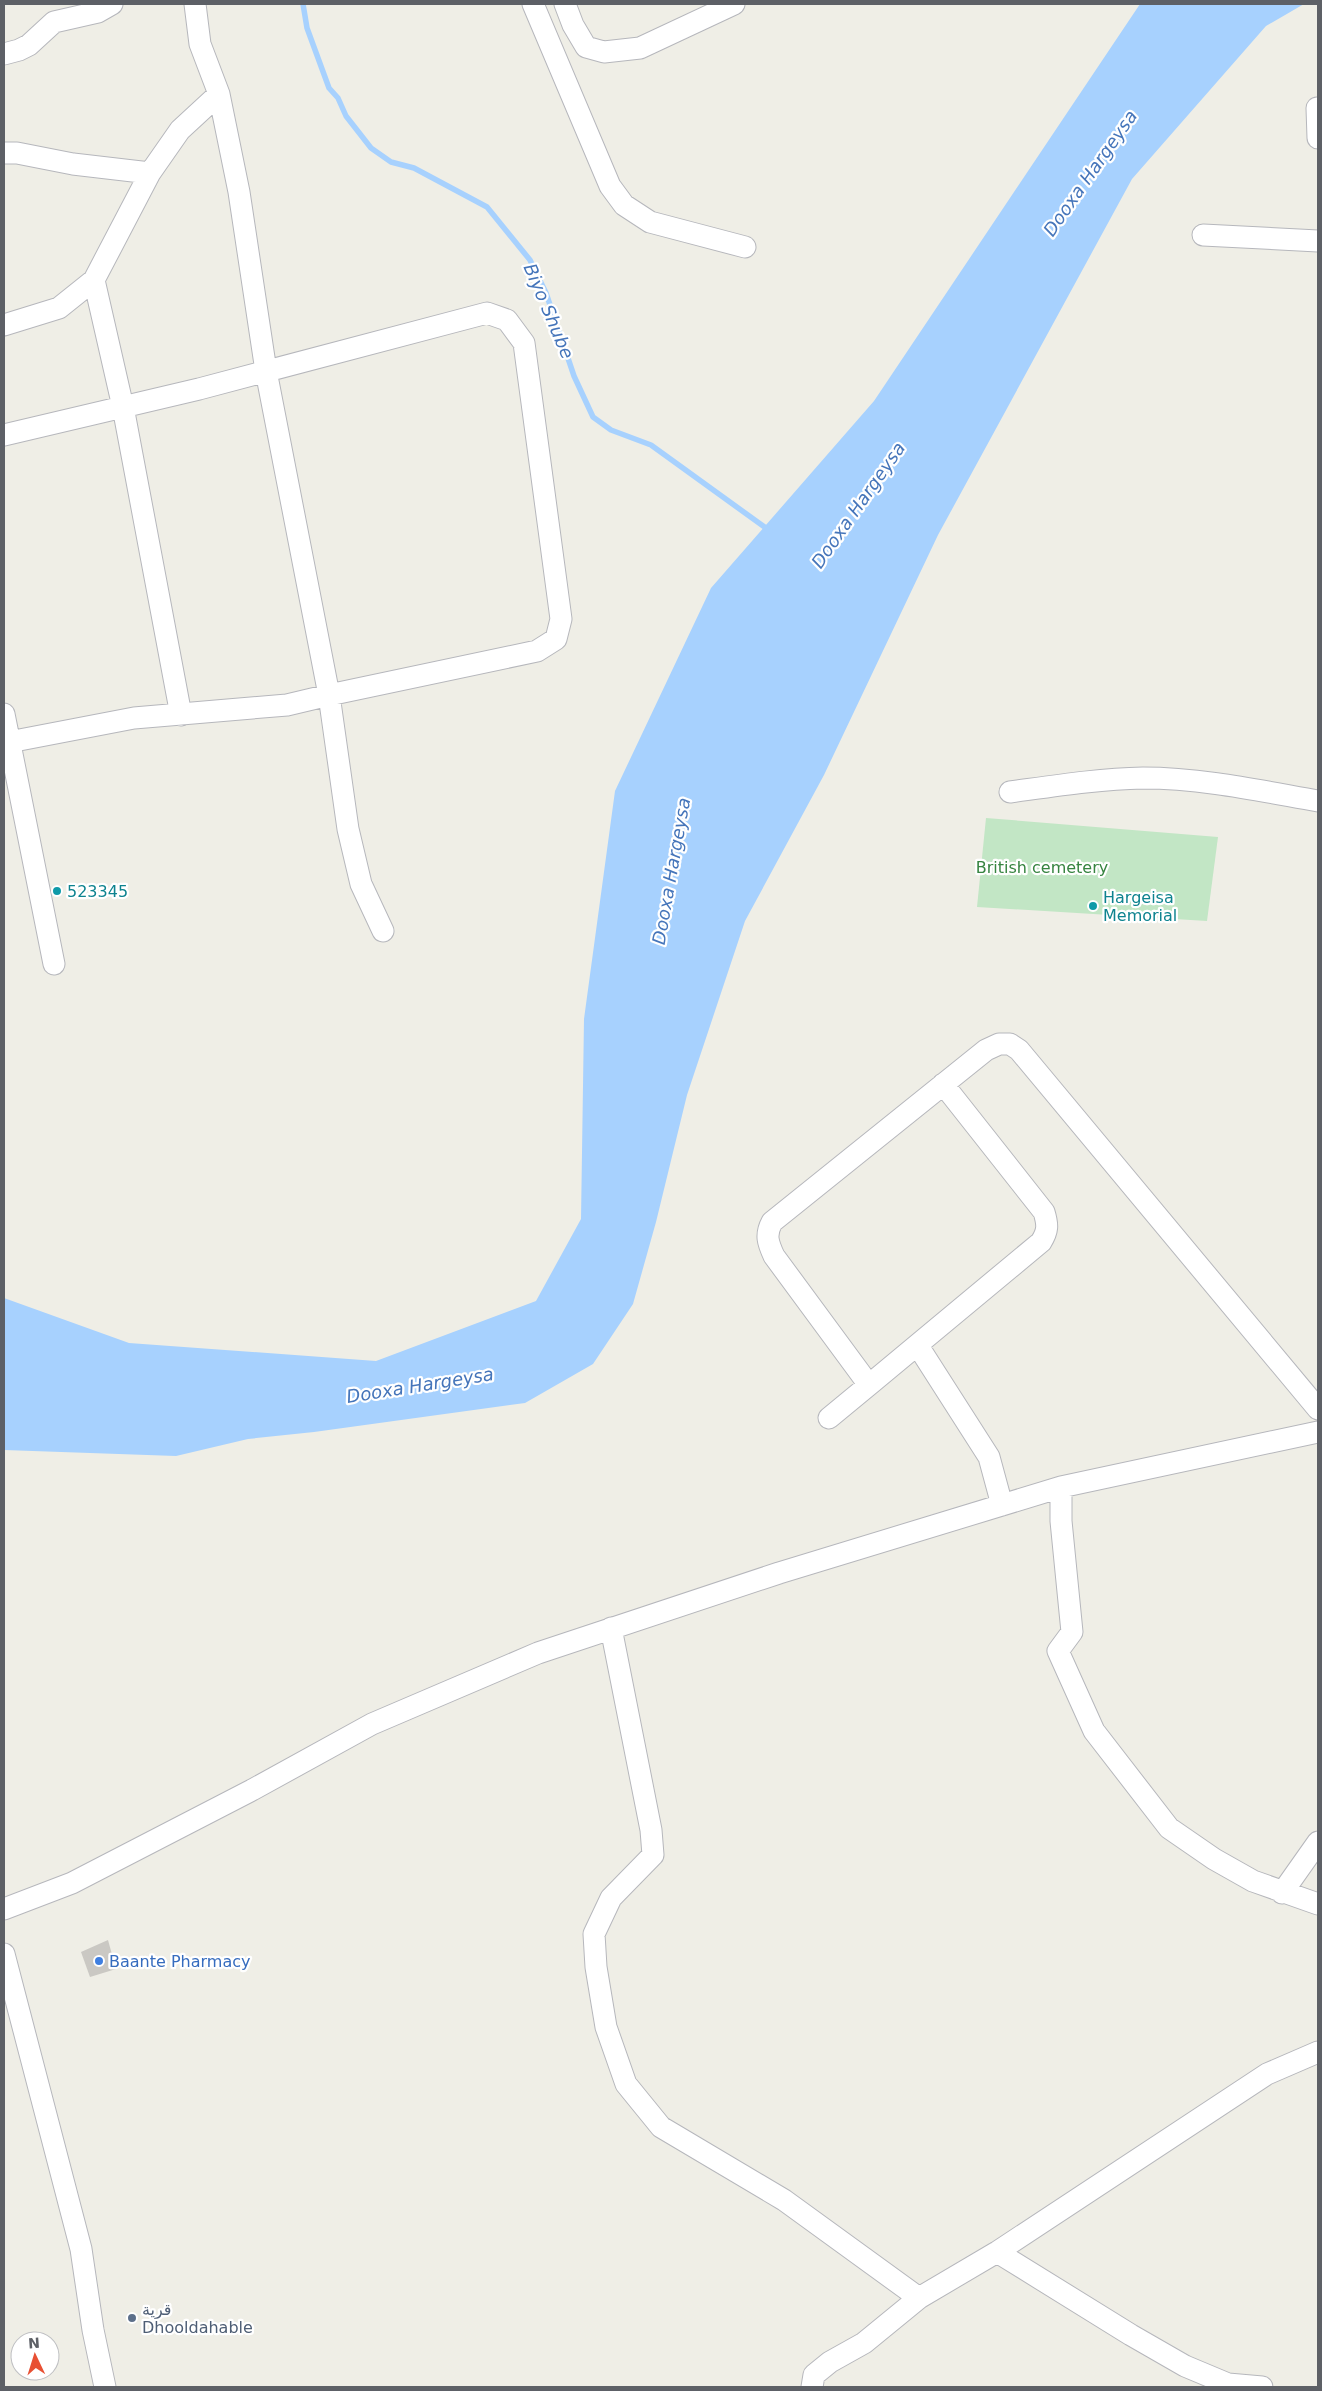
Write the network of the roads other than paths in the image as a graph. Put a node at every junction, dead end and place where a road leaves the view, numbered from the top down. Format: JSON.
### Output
{"nodes":[{"id":1,"x":112,"y":4,"type":"edge"},
{"id":2,"x":196,"y":4,"type":"edge"},
{"id":3,"x":534,"y":4,"type":"edge"},
{"id":4,"x":565,"y":4,"type":"edge"},
{"id":5,"x":734,"y":4,"type":"edge"},
{"id":6,"x":4,"y":54,"type":"edge"},
{"id":7,"x":219,"y":94,"type":"junction"},
{"id":8,"x":1317,"y":108,"type":"dead end"},
{"id":9,"x":1318,"y":138,"type":"edge"},
{"id":10,"x":4,"y":153,"type":"edge"},
{"id":11,"x":150,"y":173,"type":"junction"},
{"id":12,"x":1203,"y":235,"type":"dead end"},
{"id":13,"x":1318,"y":241,"type":"edge"},
{"id":14,"x":746,"y":247,"type":"dead end"},
{"id":15,"x":94,"y":280,"type":"junction"},
{"id":16,"x":4,"y":325,"type":"edge"},
{"id":17,"x":266,"y":371,"type":"junction"},
{"id":18,"x":123,"y":407,"type":"junction"},
{"id":19,"x":4,"y":435,"type":"edge"},
{"id":20,"x":329,"y":695,"type":"junction"},
{"id":21,"x":4,"y":714,"type":"edge"},
{"id":22,"x":182,"y":714,"type":"junction"},
{"id":23,"x":9,"y":742,"type":"junction"},
{"id":24,"x":1010,"y":792,"type":"dead end"},
{"id":25,"x":1318,"y":801,"type":"edge"},
{"id":26,"x":383,"y":931,"type":"dead end"},
{"id":27,"x":54,"y":964,"type":"dead end"},
{"id":28,"x":943,"y":1084,"type":"junction"},
{"id":29,"x":918,"y":1346,"type":"junction"},
{"id":30,"x":869,"y":1385,"type":"junction"},
{"id":31,"x":1318,"y":1409,"type":"edge"},
{"id":32,"x":829,"y":1418,"type":"dead end"},
{"id":33,"x":1318,"y":1432,"type":"edge"},
{"id":34,"x":1061,"y":1487,"type":"junction"},
{"id":35,"x":1002,"y":1505,"type":"junction"},
{"id":36,"x":611,"y":1628,"type":"junction"},
{"id":37,"x":1318,"y":1842,"type":"edge"},
{"id":38,"x":1282,"y":1893,"type":"junction"},
{"id":39,"x":1318,"y":1904,"type":"edge"},
{"id":40,"x":4,"y":1909,"type":"edge"},
{"id":41,"x":4,"y":1954,"type":"edge"},
{"id":42,"x":1318,"y":2052,"type":"edge"},
{"id":43,"x":997,"y":2252,"type":"junction"},
{"id":44,"x":919,"y":2298,"type":"junction"},
{"id":45,"x":817,"y":2383,"type":"edge"},
{"id":46,"x":105,"y":2387,"type":"edge"},
{"id":47,"x":1262,"y":2387,"type":"edge"}],
"edges":[{"from":1,"to":6,"type":"street"},
{"from":2,"to":7,"type":"street"},
{"from":3,"to":14,"type":"street"},
{"from":4,"to":5,"type":"street"},
{"from":7,"to":11,"type":"street"},
{"from":7,"to":17,"type":"street"},
{"from":8,"to":9,"type":"street"},
{"from":10,"to":11,"type":"street"},
{"from":11,"to":15,"type":"street"},
{"from":12,"to":13,"type":"street"},
{"from":15,"to":16,"type":"street"},
{"from":15,"to":18,"type":"street"},
{"from":17,"to":18,"type":"street"},
{"from":17,"to":20,"type":"street"},
{"from":17,"to":20,"type":"street"},
{"from":18,"to":19,"type":"street"},
{"from":18,"to":22,"type":"street"},
{"from":20,"to":22,"type":"street"},
{"from":20,"to":26,"type":"street"},
{"from":21,"to":23,"type":"street"},
{"from":22,"to":23,"type":"street"},
{"from":23,"to":27,"type":"street"},
{"from":24,"to":25,"type":"street"},
{"from":28,"to":29,"type":"street"},
{"from":28,"to":30,"type":"street"},
{"from":28,"to":31,"type":"street"},
{"from":29,"to":30,"type":"street"},
{"from":29,"to":35,"type":"street"},
{"from":30,"to":32,"type":"street"},
{"from":33,"to":34,"type":"street"},
{"from":34,"to":35,"type":"street"},
{"from":34,"to":38,"type":"street"},
{"from":35,"to":36,"type":"street"},
{"from":36,"to":40,"type":"street"},
{"from":36,"to":44,"type":"street"},
{"from":37,"to":38,"type":"street"},
{"from":38,"to":39,"type":"street"},
{"from":41,"to":46,"type":"street"},
{"from":42,"to":43,"type":"street"},
{"from":43,"to":44,"type":"street"},
{"from":43,"to":47,"type":"street"},
{"from":44,"to":45,"type":"street"}]}
